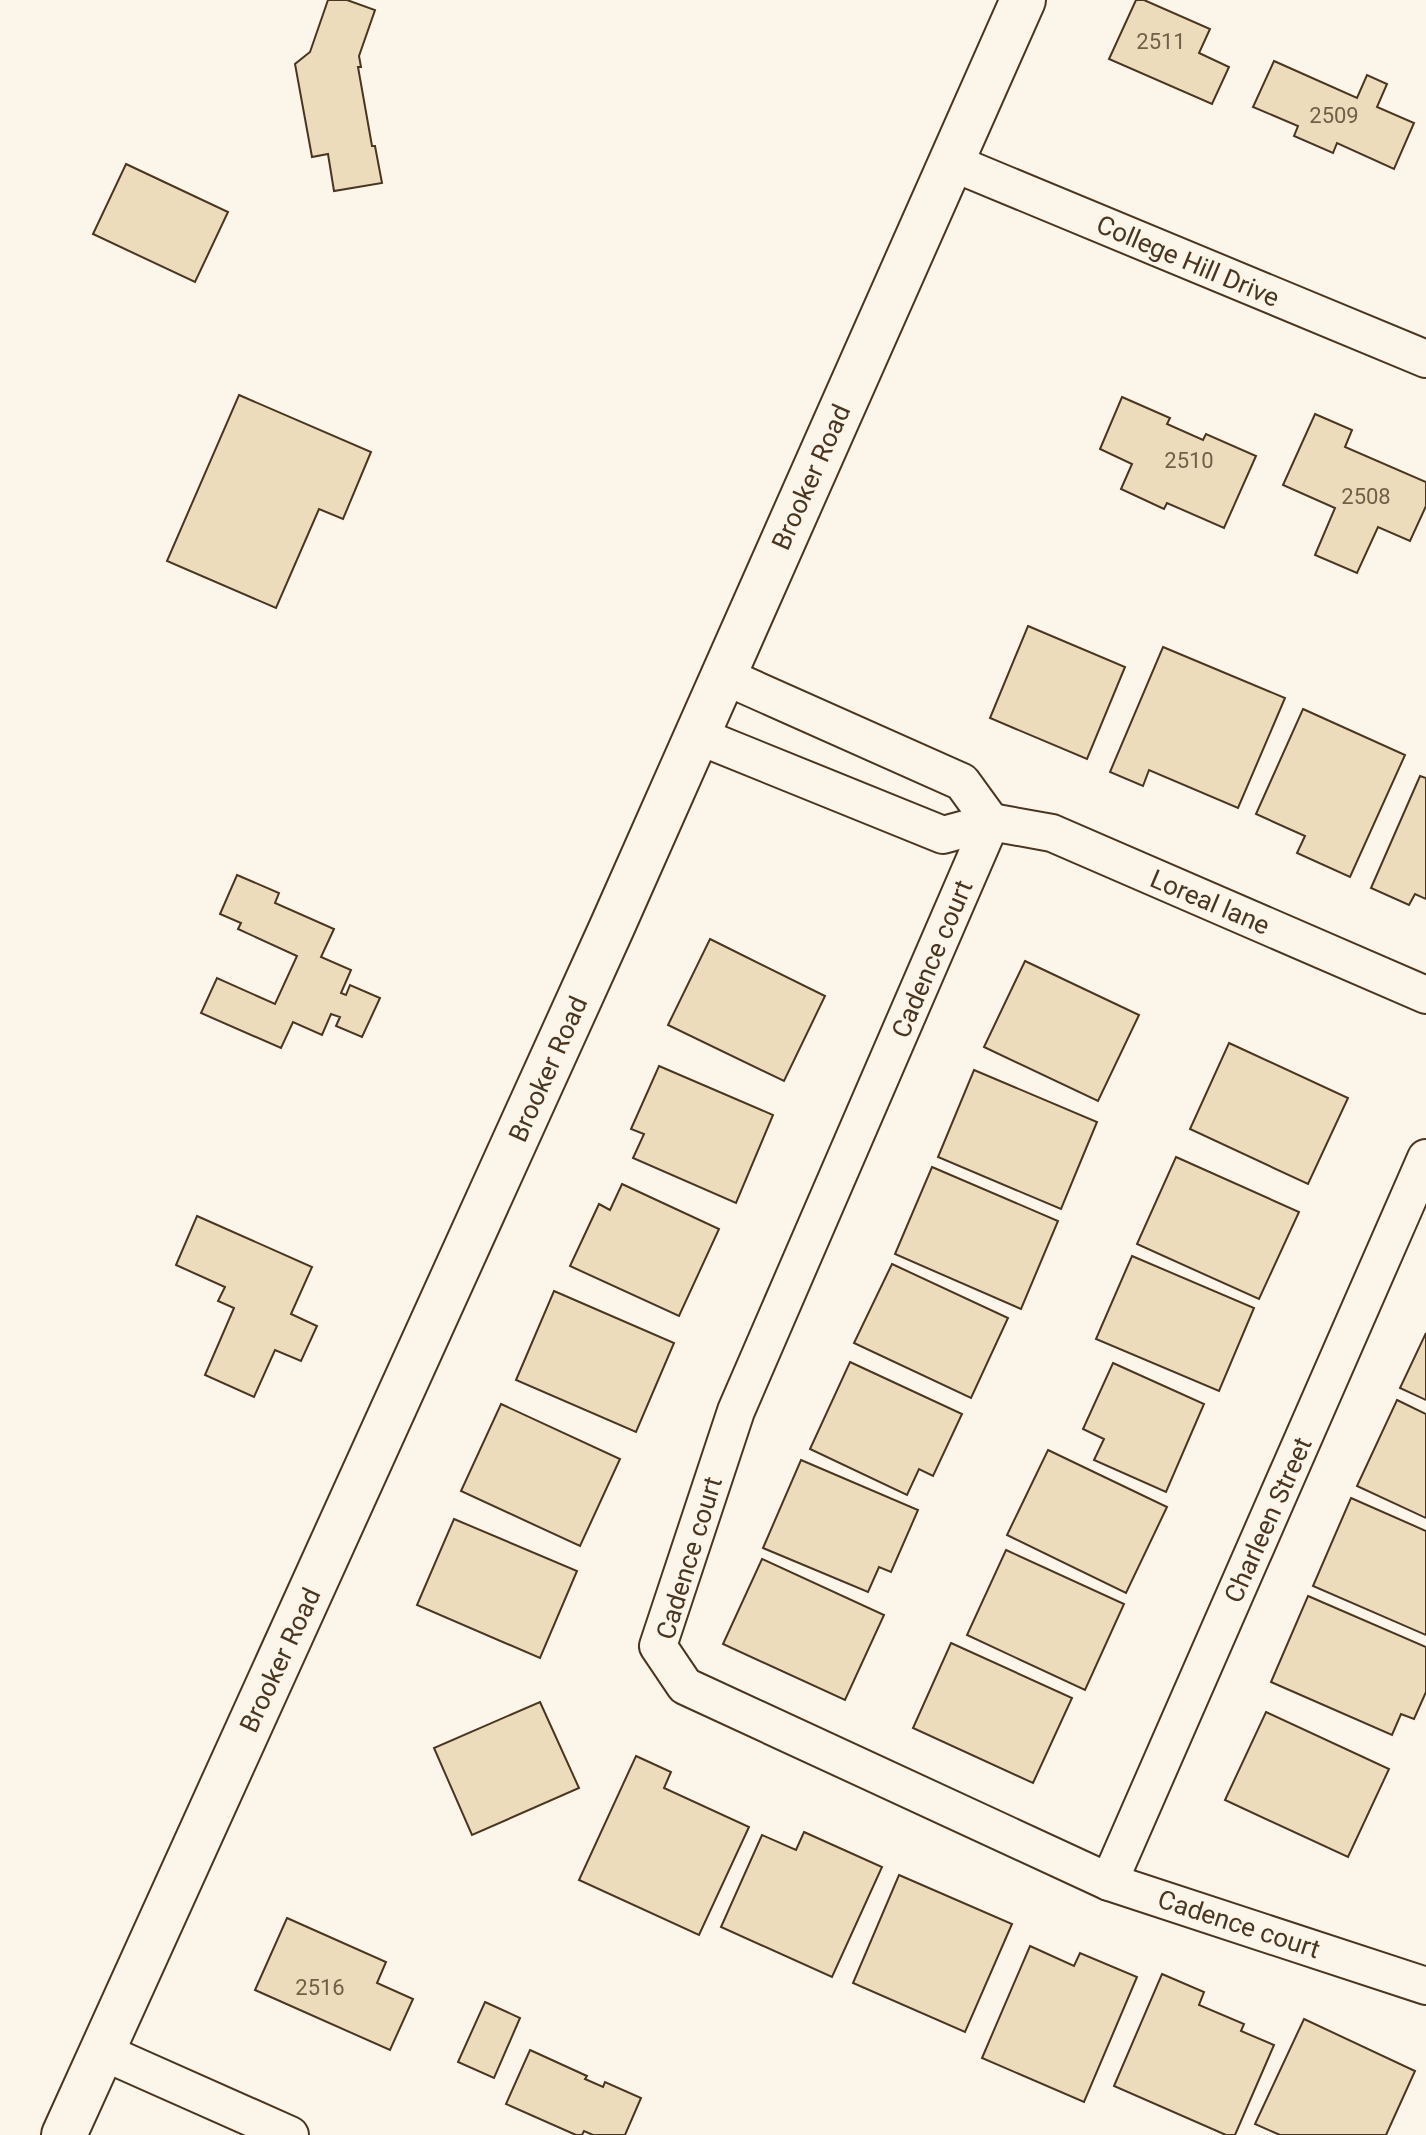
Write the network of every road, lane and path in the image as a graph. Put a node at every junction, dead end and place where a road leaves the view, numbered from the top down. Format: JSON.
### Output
{"nodes":[{"id":1,"x":1023,"y":0,"type":"edge"},
{"id":2,"x":951,"y":162,"type":"junction"},
{"id":3,"x":1426,"y":359,"type":"edge"},
{"id":4,"x":722,"y":675,"type":"junction"},
{"id":5,"x":696,"y":735,"type":"junction"},
{"id":6,"x":872,"y":743,"type":"junction"},
{"id":7,"x":850,"y":796,"type":"junction"},
{"id":8,"x":991,"y":822,"type":"junction"},
{"id":9,"x":1426,"y":995,"type":"edge"},
{"id":10,"x":1426,"y":1158,"type":"edge"},
{"id":11,"x":1109,"y":1882,"type":"junction"},
{"id":12,"x":1426,"y":1986,"type":"edge"},
{"id":13,"x":101,"y":2051,"type":"junction"},
{"id":14,"x":64,"y":2135,"type":"edge"},
{"id":15,"x":290,"y":2135,"type":"edge"}],
"edges":[{"from":1,"to":2,"type":"street","name":"Brooker Road"},
{"from":2,"to":3,"type":"street","name":"College Hill Drive"},
{"from":2,"to":4,"type":"street","name":"Brooker Road"},
{"from":4,"to":5,"type":"street","name":"Brooker Road"},
{"from":4,"to":6,"type":"street"},
{"from":5,"to":7,"type":"street","name":"Loreal lane"},
{"from":5,"to":13,"type":"street","name":"Brooker Road"},
{"from":6,"to":7,"type":"street"},
{"from":6,"to":8,"type":"street"},
{"from":7,"to":8,"type":"street","name":"Loreal lane"},
{"from":8,"to":9,"type":"street","name":"Loreal lane"},
{"from":8,"to":11,"type":"street","name":"Cadence court"},
{"from":10,"to":11,"type":"street","name":"Charleen Street"},
{"from":11,"to":12,"type":"street","name":"Cadence court"},
{"from":13,"to":14,"type":"street","name":"Brooker Road"},
{"from":13,"to":15,"type":"street"}]}
